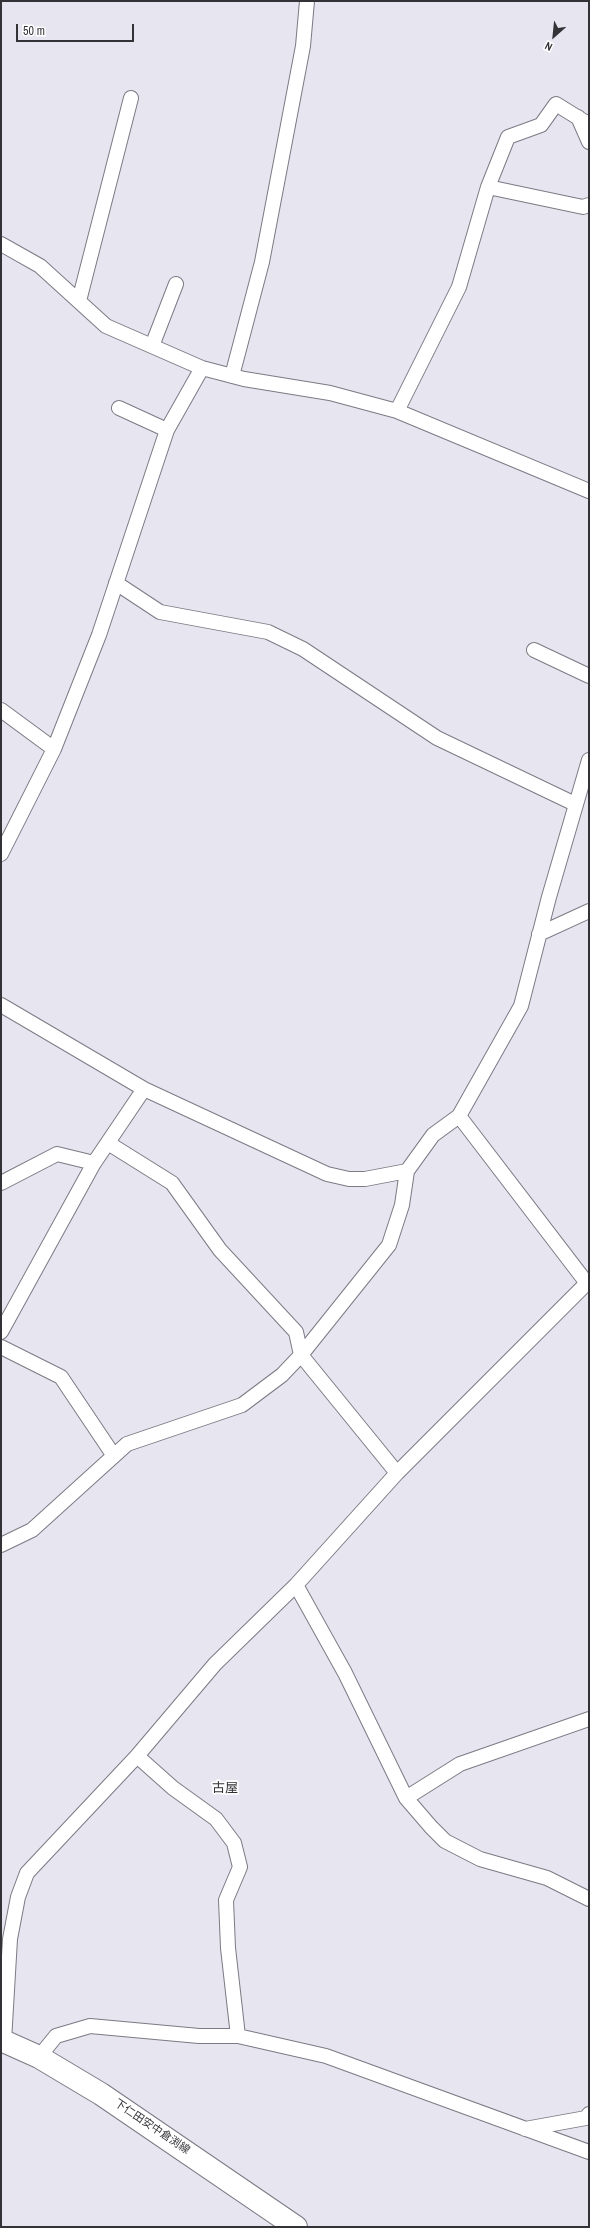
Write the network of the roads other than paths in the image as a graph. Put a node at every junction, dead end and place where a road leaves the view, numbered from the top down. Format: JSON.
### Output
{"nodes":[{"id":1,"x":307,"y":1,"type":"edge"},
{"id":2,"x":131,"y":98,"type":"dead end"},
{"id":3,"x":583,"y":120,"type":"edge"},
{"id":4,"x":589,"y":142,"type":"edge"},
{"id":5,"x":488,"y":187,"type":"junction"},
{"id":6,"x":589,"y":205,"type":"edge"},
{"id":7,"x":1,"y":244,"type":"edge"},
{"id":8,"x":176,"y":284,"type":"dead end"},
{"id":9,"x":78,"y":301,"type":"junction"},
{"id":10,"x":152,"y":346,"type":"junction"},
{"id":11,"x":202,"y":368,"type":"junction"},
{"id":12,"x":232,"y":376,"type":"junction"},
{"id":13,"x":119,"y":408,"type":"dead end"},
{"id":14,"x":397,"y":411,"type":"junction"},
{"id":15,"x":167,"y":430,"type":"junction"},
{"id":16,"x":589,"y":491,"type":"edge"},
{"id":17,"x":116,"y":583,"type":"junction"},
{"id":18,"x":534,"y":650,"type":"dead end"},
{"id":19,"x":589,"y":676,"type":"edge"},
{"id":20,"x":1,"y":710,"type":"edge"},
{"id":21,"x":54,"y":749,"type":"junction"},
{"id":22,"x":589,"y":760,"type":"edge"},
{"id":23,"x":575,"y":804,"type":"junction"},
{"id":24,"x":1,"y":854,"type":"edge"},
{"id":25,"x":589,"y":911,"type":"edge"},
{"id":26,"x":539,"y":934,"type":"junction"},
{"id":27,"x":1,"y":1005,"type":"edge"},
{"id":28,"x":144,"y":1090,"type":"junction"},
{"id":29,"x":459,"y":1116,"type":"junction"},
{"id":30,"x":108,"y":1143,"type":"junction"},
{"id":31,"x":94,"y":1163,"type":"junction"},
{"id":32,"x":407,"y":1172,"type":"junction"},
{"id":33,"x":1,"y":1183,"type":"edge"},
{"id":34,"x":587,"y":1282,"type":"edge"},
{"id":35,"x":1,"y":1332,"type":"edge"},
{"id":36,"x":1,"y":1347,"type":"edge"},
{"id":37,"x":301,"y":1355,"type":"junction"},
{"id":38,"x":114,"y":1456,"type":"junction"},
{"id":39,"x":397,"y":1473,"type":"junction"},
{"id":40,"x":1,"y":1545,"type":"edge"},
{"id":41,"x":296,"y":1585,"type":"junction"},
{"id":42,"x":589,"y":1719,"type":"edge"},
{"id":43,"x":137,"y":1756,"type":"junction"},
{"id":44,"x":406,"y":1798,"type":"junction"},
{"id":45,"x":589,"y":1899,"type":"edge"},
{"id":46,"x":238,"y":2036,"type":"junction"},
{"id":47,"x":2,"y":2042,"type":"edge"},
{"id":48,"x":39,"y":2057,"type":"junction"},
{"id":49,"x":589,"y":2114,"type":"edge"},
{"id":50,"x":525,"y":2129,"type":"junction"},
{"id":51,"x":589,"y":2152,"type":"edge"},
{"id":52,"x":296,"y":2227,"type":"edge"}],
"edges":[{"from":1,"to":12,"type":"street"},
{"from":2,"to":9,"type":"street"},
{"from":3,"to":4,"type":"street"},
{"from":3,"to":5,"type":"street"},
{"from":5,"to":6,"type":"street"},
{"from":5,"to":14,"type":"street"},
{"from":7,"to":9,"type":"street"},
{"from":8,"to":10,"type":"street"},
{"from":9,"to":10,"type":"street"},
{"from":10,"to":11,"type":"street"},
{"from":11,"to":12,"type":"street"},
{"from":11,"to":15,"type":"street"},
{"from":12,"to":14,"type":"street"},
{"from":13,"to":15,"type":"street"},
{"from":14,"to":16,"type":"street"},
{"from":15,"to":17,"type":"street"},
{"from":17,"to":21,"type":"street"},
{"from":17,"to":23,"type":"street"},
{"from":18,"to":19,"type":"street"},
{"from":20,"to":21,"type":"street"},
{"from":21,"to":24,"type":"street"},
{"from":22,"to":23,"type":"street"},
{"from":23,"to":26,"type":"street"},
{"from":25,"to":26,"type":"street"},
{"from":26,"to":29,"type":"street"},
{"from":27,"to":28,"type":"street"},
{"from":28,"to":30,"type":"street"},
{"from":28,"to":32,"type":"street"},
{"from":29,"to":32,"type":"street"},
{"from":29,"to":34,"type":"street"},
{"from":30,"to":31,"type":"street"},
{"from":30,"to":37,"type":"street"},
{"from":31,"to":33,"type":"street"},
{"from":31,"to":35,"type":"street"},
{"from":32,"to":37,"type":"street"},
{"from":34,"to":39,"type":"street"},
{"from":36,"to":38,"type":"street"},
{"from":37,"to":38,"type":"street"},
{"from":37,"to":39,"type":"street"},
{"from":38,"to":40,"type":"street"},
{"from":39,"to":41,"type":"street"},
{"from":41,"to":43,"type":"street"},
{"from":41,"to":44,"type":"street"},
{"from":42,"to":44,"type":"street"},
{"from":43,"to":46,"type":"street"},
{"from":43,"to":47,"type":"street"},
{"from":44,"to":45,"type":"street"},
{"from":46,"to":48,"type":"street"},
{"from":46,"to":50,"type":"street"},
{"from":47,"to":48,"type":"main road","name":"下仁田安中倉渕線"},
{"from":48,"to":52,"type":"main road","name":"下仁田安中倉渕線"},
{"from":49,"to":50,"type":"street"},
{"from":50,"to":51,"type":"street"}]}
